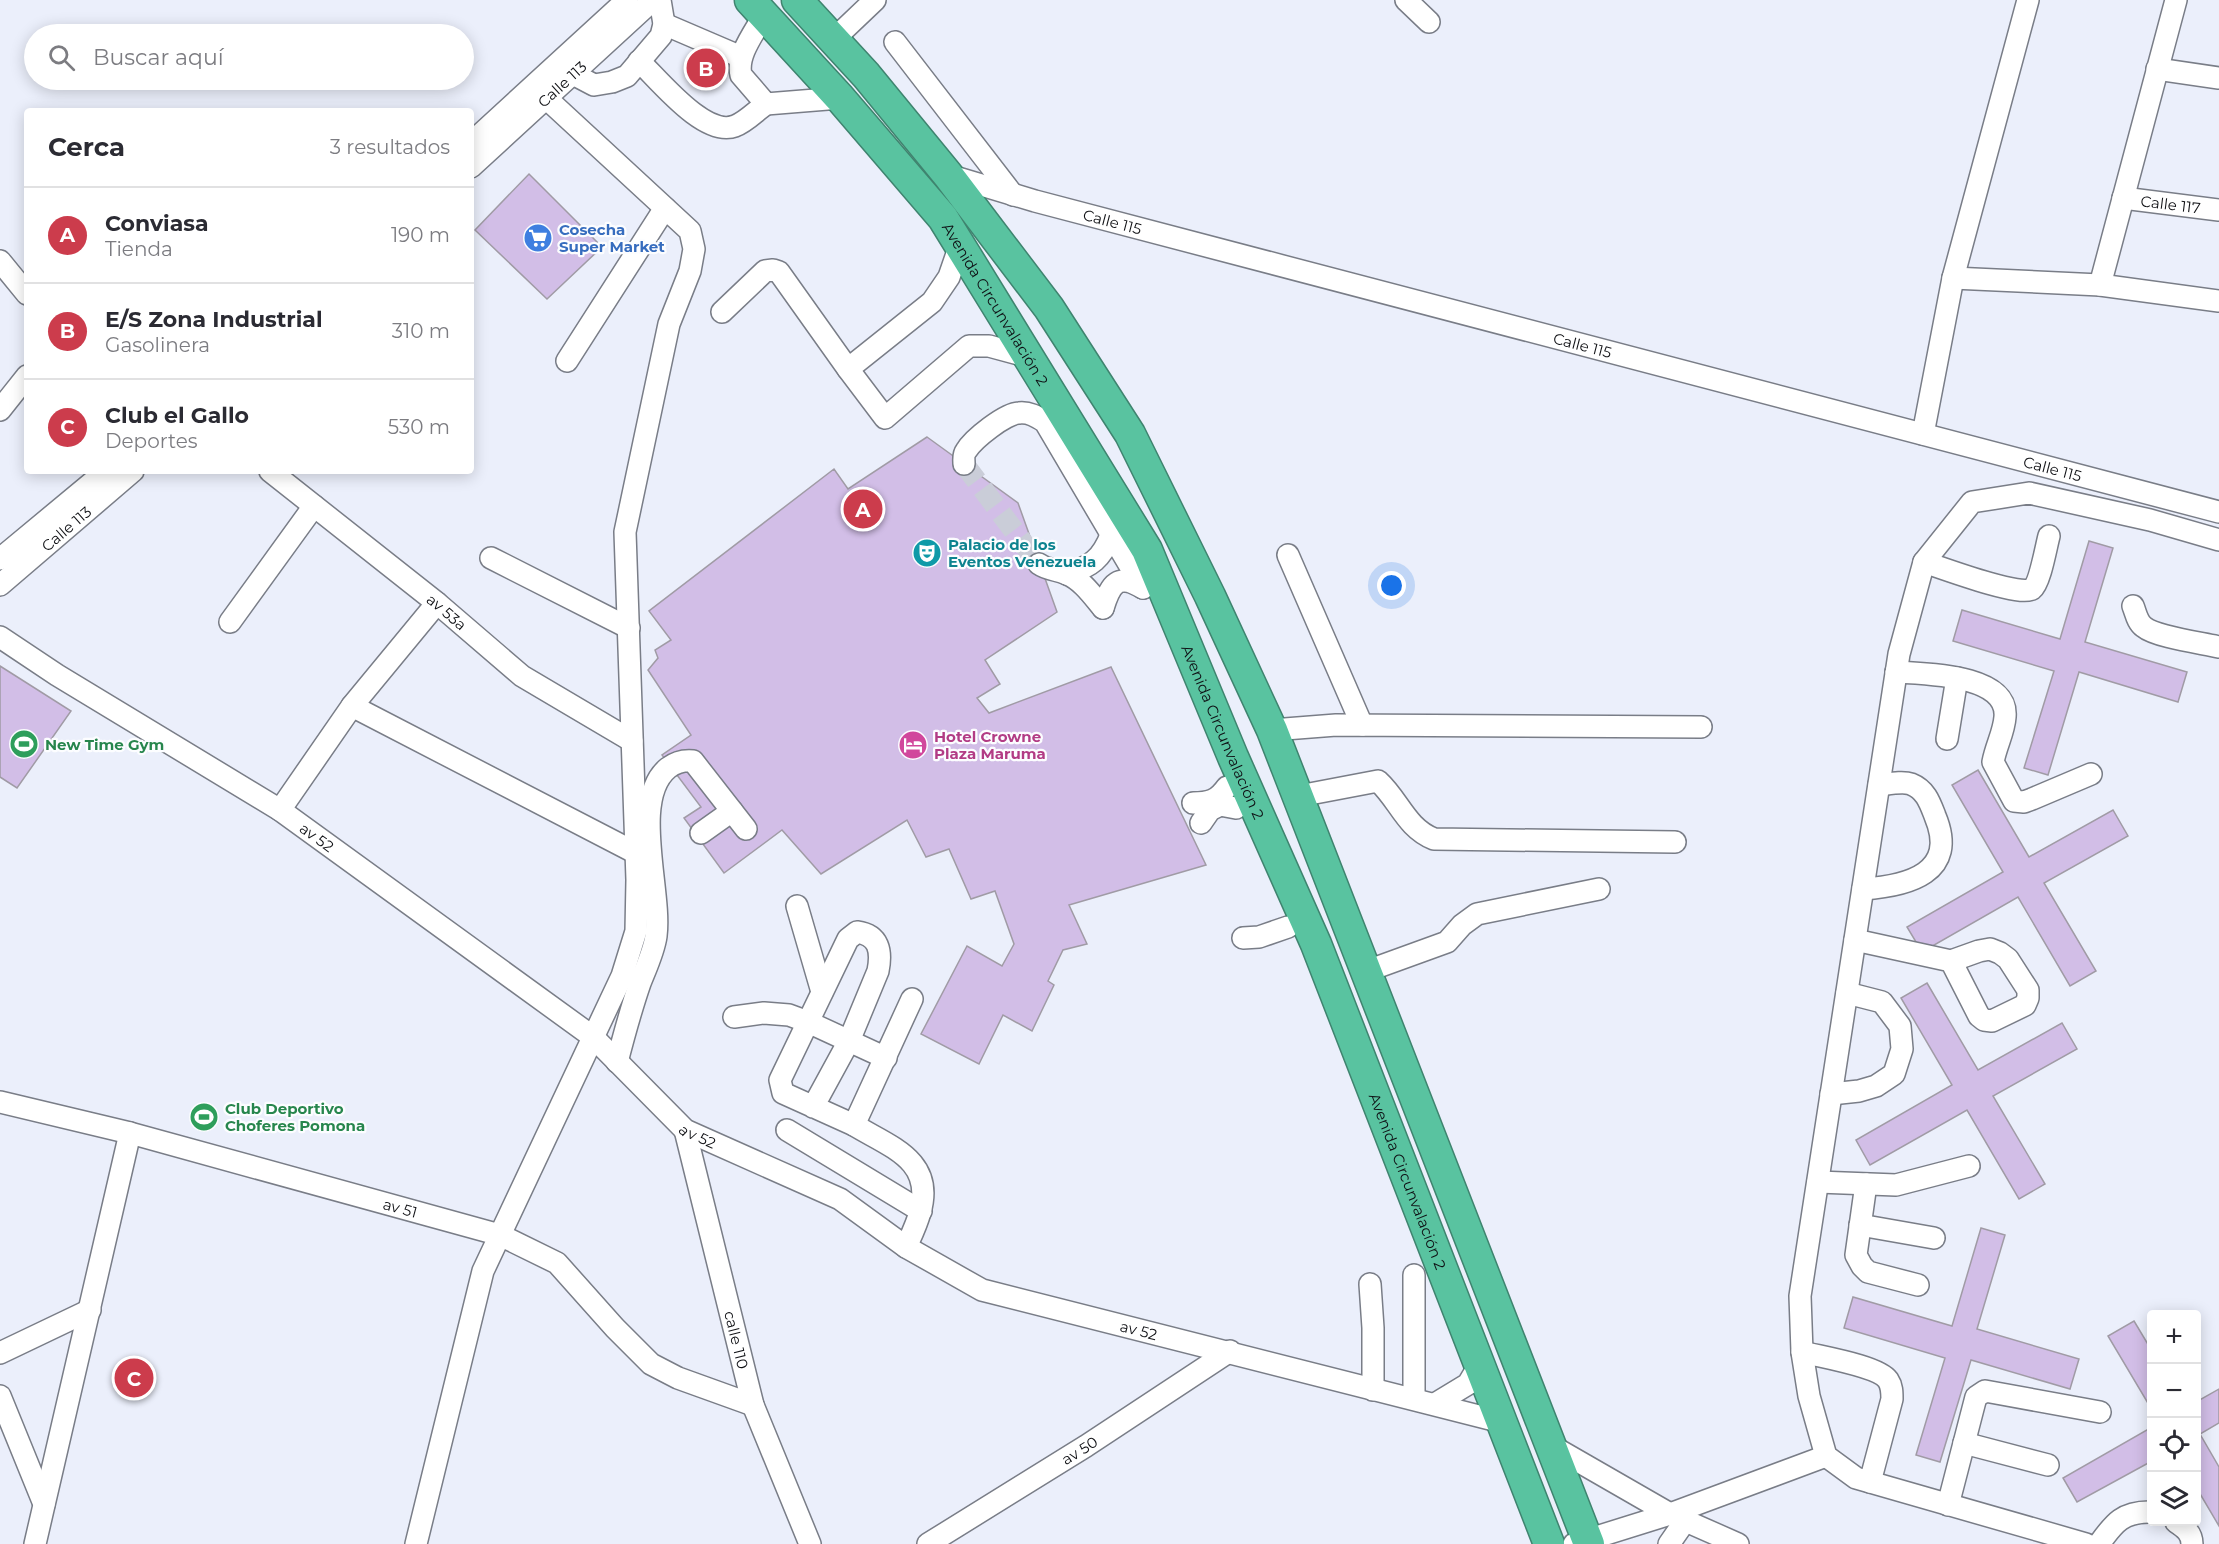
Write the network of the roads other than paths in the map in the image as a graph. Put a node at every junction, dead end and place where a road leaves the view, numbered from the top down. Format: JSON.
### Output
{"nodes":[{"id":1,"x":627,"y":0,"type":"edge"},
{"id":2,"x":653,"y":0,"type":"edge"},
{"id":3,"x":660,"y":0,"type":"edge"},
{"id":4,"x":797,"y":0,"type":"edge"},
{"id":5,"x":875,"y":0,"type":"edge"},
{"id":6,"x":1406,"y":0,"type":"edge"},
{"id":7,"x":2028,"y":0,"type":"edge"},
{"id":8,"x":2175,"y":0,"type":"edge"},
{"id":9,"x":757,"y":8,"type":"edge"},
{"id":10,"x":1429,"y":22,"type":"dead end"},
{"id":11,"x":664,"y":24,"type":"junction"},
{"id":12,"x":834,"y":39,"type":"junction"},
{"id":13,"x":895,"y":42,"type":"dead end"},
{"id":14,"x":741,"y":57,"type":"junction"},
{"id":15,"x":639,"y":61,"type":"junction"},
{"id":16,"x":2157,"y":69,"type":"junction"},
{"id":17,"x":573,"y":74,"type":"junction"},
{"id":18,"x":2219,"y":78,"type":"edge"},
{"id":19,"x":546,"y":98,"type":"junction"},
{"id":20,"x":840,"y":98,"type":"junction"},
{"id":21,"x":765,"y":104,"type":"junction"},
{"id":22,"x":474,"y":140,"type":"edge"},
{"id":23,"x":474,"y":164,"type":"edge"},
{"id":24,"x":948,"y":174,"type":"junction"},
{"id":25,"x":1013,"y":195,"type":"junction"},
{"id":26,"x":2123,"y":198,"type":"junction"},
{"id":27,"x":665,"y":208,"type":"junction"},
{"id":28,"x":2219,"y":210,"type":"edge"},
{"id":29,"x":960,"y":245,"type":"junction"},
{"id":30,"x":0,"y":261,"type":"edge"},
{"id":31,"x":1953,"y":278,"type":"junction"},
{"id":32,"x":2100,"y":285,"type":"junction"},
{"id":33,"x":24,"y":290,"type":"edge"},
{"id":34,"x":2219,"y":301,"type":"edge"},
{"id":35,"x":722,"y":312,"type":"dead end"},
{"id":36,"x":1030,"y":357,"type":"junction"},
{"id":37,"x":567,"y":362,"type":"dead end"},
{"id":38,"x":848,"y":369,"type":"junction"},
{"id":39,"x":24,"y":380,"type":"edge"},
{"id":40,"x":0,"y":410,"type":"edge"},
{"id":41,"x":1923,"y":434,"type":"junction"},
{"id":42,"x":964,"y":464,"type":"dead end"},
{"id":43,"x":102,"y":474,"type":"edge"},
{"id":44,"x":130,"y":474,"type":"edge"},
{"id":45,"x":274,"y":474,"type":"edge"},
{"id":46,"x":314,"y":506,"type":"junction"},
{"id":47,"x":2219,"y":512,"type":"edge"},
{"id":48,"x":1111,"y":535,"type":"junction"},
{"id":49,"x":2049,"y":536,"type":"dead end"},
{"id":50,"x":2219,"y":540,"type":"edge"},
{"id":51,"x":1288,"y":555,"type":"dead end"},
{"id":52,"x":491,"y":558,"type":"dead end"},
{"id":53,"x":0,"y":559,"type":"edge"},
{"id":54,"x":1924,"y":562,"type":"junction"},
{"id":55,"x":1039,"y":564,"type":"tunnel mouth"},
{"id":56,"x":1067,"y":574,"type":"junction"},
{"id":57,"x":0,"y":585,"type":"edge"},
{"id":58,"x":437,"y":603,"type":"junction"},
{"id":59,"x":2133,"y":606,"type":"dead end"},
{"id":60,"x":230,"y":622,"type":"dead end"},
{"id":61,"x":629,"y":628,"type":"junction"},
{"id":62,"x":0,"y":637,"type":"edge"},
{"id":63,"x":2219,"y":647,"type":"edge"},
{"id":64,"x":1896,"y":672,"type":"junction"},
{"id":65,"x":1957,"y":678,"type":"junction"},
{"id":66,"x":352,"y":706,"type":"junction"},
{"id":67,"x":1362,"y":725,"type":"junction"},
{"id":68,"x":1701,"y":728,"type":"dead end"},
{"id":69,"x":1272,"y":730,"type":"junction"},
{"id":70,"x":1947,"y":739,"type":"dead end"},
{"id":71,"x":632,"y":741,"type":"junction"},
{"id":72,"x":2091,"y":774,"type":"dead end"},
{"id":73,"x":1879,"y":785,"type":"junction"},
{"id":74,"x":1227,"y":787,"type":"dead end"},
{"id":75,"x":1299,"y":796,"type":"junction"},
{"id":76,"x":1193,"y":803,"type":"dead end"},
{"id":77,"x":1236,"y":808,"type":"dead end"},
{"id":78,"x":280,"y":810,"type":"junction"},
{"id":79,"x":732,"y":811,"type":"junction"},
{"id":80,"x":1201,"y":823,"type":"dead end"},
{"id":81,"x":746,"y":829,"type":"dead end"},
{"id":82,"x":702,"y":833,"type":"dead end"},
{"id":83,"x":1675,"y":842,"type":"dead end"},
{"id":84,"x":636,"y":853,"type":"junction"},
{"id":85,"x":1599,"y":889,"type":"dead end"},
{"id":86,"x":1863,"y":890,"type":"junction"},
{"id":87,"x":797,"y":906,"type":"dead end"},
{"id":88,"x":1288,"y":927,"type":"dead end"},
{"id":89,"x":1243,"y":938,"type":"dead end"},
{"id":90,"x":1855,"y":940,"type":"junction"},
{"id":91,"x":1951,"y":961,"type":"dead end"},
{"id":92,"x":1367,"y":971,"type":"junction"},
{"id":93,"x":822,"y":992,"type":"junction"},
{"id":94,"x":1847,"y":993,"type":"junction"},
{"id":95,"x":912,"y":999,"type":"dead end"},
{"id":96,"x":734,"y":1017,"type":"dead end"},
{"id":97,"x":808,"y":1022,"type":"junction"},
{"id":98,"x":593,"y":1037,"type":"junction"},
{"id":99,"x":849,"y":1041,"type":"junction"},
{"id":100,"x":886,"y":1058,"type":"junction"},
{"id":101,"x":617,"y":1062,"type":"junction"},
{"id":102,"x":1831,"y":1094,"type":"junction"},
{"id":103,"x":0,"y":1102,"type":"edge"},
{"id":104,"x":813,"y":1107,"type":"junction"},
{"id":105,"x":854,"y":1125,"type":"junction"},
{"id":106,"x":685,"y":1130,"type":"junction"},
{"id":107,"x":787,"y":1130,"type":"dead end"},
{"id":108,"x":130,"y":1133,"type":"junction"},
{"id":109,"x":1969,"y":1166,"type":"dead end"},
{"id":110,"x":1818,"y":1182,"type":"junction"},
{"id":111,"x":1866,"y":1184,"type":"junction"},
{"id":112,"x":921,"y":1211,"type":"junction"},
{"id":113,"x":1860,"y":1225,"type":"junction"},
{"id":114,"x":500,"y":1235,"type":"junction"},
{"id":115,"x":1934,"y":1238,"type":"dead end"},
{"id":116,"x":906,"y":1247,"type":"junction"},
{"id":117,"x":1414,"y":1275,"type":"dead end"},
{"id":118,"x":1370,"y":1284,"type":"dead end"},
{"id":119,"x":1918,"y":1285,"type":"dead end"},
{"id":120,"x":90,"y":1310,"type":"junction"},
{"id":121,"x":1230,"y":1352,"type":"junction"},
{"id":122,"x":1802,"y":1352,"type":"junction"},
{"id":123,"x":0,"y":1353,"type":"edge"},
{"id":124,"x":1480,"y":1364,"type":"junction"},
{"id":125,"x":1373,"y":1390,"type":"junction"},
{"id":126,"x":0,"y":1396,"type":"edge"},
{"id":127,"x":1414,"y":1399,"type":"junction"},
{"id":128,"x":1435,"y":1404,"type":"junction"},
{"id":129,"x":753,"y":1406,"type":"junction"},
{"id":130,"x":2100,"y":1412,"type":"dead end"},
{"id":131,"x":1502,"y":1422,"type":"junction"},
{"id":132,"x":1964,"y":1443,"type":"junction"},
{"id":133,"x":1550,"y":1445,"type":"junction"},
{"id":134,"x":1826,"y":1456,"type":"junction"},
{"id":135,"x":2048,"y":1465,"type":"dead end"},
{"id":136,"x":1870,"y":1482,"type":"junction"},
{"id":137,"x":45,"y":1504,"type":"junction"},
{"id":138,"x":1948,"y":1504,"type":"junction"},
{"id":139,"x":2147,"y":1512,"type":"edge"},
{"id":140,"x":1678,"y":1517,"type":"junction"},
{"id":141,"x":2183,"y":1526,"type":"edge"},
{"id":142,"x":1583,"y":1542,"type":"edge"},
{"id":143,"x":35,"y":1544,"type":"edge"},
{"id":144,"x":416,"y":1544,"type":"edge"},
{"id":145,"x":810,"y":1544,"type":"edge"},
{"id":146,"x":928,"y":1544,"type":"edge"},
{"id":147,"x":1550,"y":1544,"type":"edge"},
{"id":148,"x":1670,"y":1544,"type":"edge"},
{"id":149,"x":1738,"y":1544,"type":"edge"},
{"id":150,"x":2086,"y":1544,"type":"edge"},
{"id":151,"x":2099,"y":1544,"type":"edge"},
{"id":152,"x":2192,"y":1544,"type":"edge"}],
"edges":[{"from":1,"to":22,"type":"street","name":"Calle 113"},
{"from":2,"to":17,"type":"street","name":"Calle 113"},
{"from":3,"to":11,"type":"street"},
{"from":4,"to":12,"type":"highway","name":"Avenida Circunvalación 2"},
{"from":5,"to":12,"type":"street"},
{"from":6,"to":10,"type":"street"},
{"from":7,"to":31,"type":"street"},
{"from":8,"to":16,"type":"street"},
{"from":9,"to":14,"type":"street"},
{"from":9,"to":20,"type":"highway","name":"Avenida Circunvalación 2"},
{"from":11,"to":14,"type":"street"},
{"from":11,"to":15,"type":"street"},
{"from":12,"to":24,"type":"highway","name":"Avenida Circunvalación 2"},
{"from":13,"to":25,"type":"street"},
{"from":14,"to":21,"type":"street"},
{"from":15,"to":17,"type":"street"},
{"from":15,"to":21,"type":"street"},
{"from":16,"to":18,"type":"street"},
{"from":16,"to":26,"type":"street"},
{"from":17,"to":19,"type":"street","name":"Calle 113"},
{"from":19,"to":23,"type":"street","name":"Calle 113"},
{"from":19,"to":27,"type":"street"},
{"from":20,"to":21,"type":"street"},
{"from":20,"to":29,"type":"highway","name":"Avenida Circunvalación 2"},
{"from":24,"to":25,"type":"street","name":"Calle 115"},
{"from":24,"to":69,"type":"highway","name":"Avenida Circunvalación 2"},
{"from":25,"to":41,"type":"street","name":"Calle 115"},
{"from":26,"to":28,"type":"street","name":"Calle 117"},
{"from":26,"to":32,"type":"street"},
{"from":27,"to":37,"type":"street"},
{"from":27,"to":61,"type":"street"},
{"from":29,"to":36,"type":"highway","name":"Avenida Circunvalación 2"},
{"from":29,"to":38,"type":"street"},
{"from":30,"to":33,"type":"street"},
{"from":31,"to":32,"type":"street"},
{"from":31,"to":41,"type":"street"},
{"from":32,"to":34,"type":"street"},
{"from":35,"to":38,"type":"street"},
{"from":36,"to":38,"type":"street"},
{"from":36,"to":124,"type":"highway","name":"Avenida Circunvalación 2"},
{"from":39,"to":40,"type":"street"},
{"from":41,"to":47,"type":"street","name":"Calle 115"},
{"from":42,"to":48,"type":"street"},
{"from":43,"to":53,"type":"street","name":"Calle 113"},
{"from":44,"to":57,"type":"street","name":"Calle 113"},
{"from":45,"to":46,"type":"street","name":"av 53a"},
{"from":46,"to":58,"type":"street","name":"av 53a"},
{"from":46,"to":60,"type":"street"},
{"from":48,"to":56,"type":"street"},
{"from":48,"to":56,"type":"street"},
{"from":49,"to":54,"type":"street"},
{"from":50,"to":54,"type":"street"},
{"from":51,"to":67,"type":"street"},
{"from":52,"to":61,"type":"street"},
{"from":54,"to":64,"type":"street"},
{"from":55,"to":56,"type":"street"},
{"from":58,"to":66,"type":"street"},
{"from":58,"to":71,"type":"street","name":"av 53a"},
{"from":59,"to":63,"type":"street"},
{"from":61,"to":71,"type":"street"},
{"from":62,"to":78,"type":"street","name":"av 52"},
{"from":64,"to":65,"type":"street"},
{"from":64,"to":73,"type":"street"},
{"from":65,"to":70,"type":"street"},
{"from":65,"to":72,"type":"street"},
{"from":66,"to":78,"type":"street"},
{"from":66,"to":84,"type":"street"},
{"from":67,"to":68,"type":"street"},
{"from":67,"to":69,"type":"street"},
{"from":69,"to":75,"type":"highway","name":"Avenida Circunvalación 2"},
{"from":71,"to":84,"type":"street"},
{"from":73,"to":86,"type":"street"},
{"from":73,"to":86,"type":"street"},
{"from":74,"to":76,"type":"street"},
{"from":75,"to":83,"type":"street"},
{"from":75,"to":92,"type":"highway","name":"Avenida Circunvalación 2"},
{"from":77,"to":80,"type":"street"},
{"from":78,"to":98,"type":"street","name":"av 52"},
{"from":79,"to":81,"type":"street"},
{"from":79,"to":82,"type":"street"},
{"from":79,"to":101,"type":"street"},
{"from":84,"to":98,"type":"street"},
{"from":85,"to":92,"type":"street"},
{"from":86,"to":90,"type":"street"},
{"from":87,"to":93,"type":"street"},
{"from":88,"to":89,"type":"street"},
{"from":90,"to":91,"type":"street"},
{"from":90,"to":94,"type":"street"},
{"from":92,"to":133,"type":"highway","name":"Avenida Circunvalación 2"},
{"from":93,"to":97,"type":"street"},
{"from":93,"to":99,"type":"street"},
{"from":94,"to":102,"type":"street"},
{"from":94,"to":102,"type":"street"},
{"from":95,"to":100,"type":"street"},
{"from":96,"to":97,"type":"street"},
{"from":97,"to":99,"type":"street"},
{"from":97,"to":104,"type":"street"},
{"from":98,"to":101,"type":"street","name":"av 52"},
{"from":98,"to":114,"type":"street"},
{"from":99,"to":100,"type":"street"},
{"from":99,"to":104,"type":"street"},
{"from":100,"to":105,"type":"street"},
{"from":101,"to":106,"type":"street","name":"av 52"},
{"from":102,"to":110,"type":"street"},
{"from":103,"to":108,"type":"street","name":"av 51"},
{"from":104,"to":105,"type":"street"},
{"from":105,"to":112,"type":"street"},
{"from":106,"to":116,"type":"street","name":"av 52"},
{"from":106,"to":129,"type":"street","name":"calle 110"},
{"from":107,"to":112,"type":"street"},
{"from":108,"to":114,"type":"street","name":"av 51"},
{"from":108,"to":120,"type":"street"},
{"from":109,"to":111,"type":"street"},
{"from":110,"to":111,"type":"street"},
{"from":110,"to":122,"type":"street"},
{"from":111,"to":113,"type":"street"},
{"from":112,"to":116,"type":"street"},
{"from":113,"to":115,"type":"street"},
{"from":113,"to":119,"type":"street"},
{"from":114,"to":129,"type":"street","name":"av 51"},
{"from":114,"to":144,"type":"street"},
{"from":116,"to":121,"type":"street","name":"av 52"},
{"from":117,"to":127,"type":"street"},
{"from":118,"to":125,"type":"street"},
{"from":120,"to":123,"type":"street"},
{"from":120,"to":137,"type":"street"},
{"from":121,"to":125,"type":"street","name":"av 52"},
{"from":121,"to":146,"type":"street","name":"av 50"},
{"from":122,"to":134,"type":"street"},
{"from":122,"to":136,"type":"street"},
{"from":124,"to":128,"type":"street"},
{"from":124,"to":131,"type":"highway","name":"Avenida Circunvalación 2"},
{"from":125,"to":127,"type":"street","name":"av 52"},
{"from":126,"to":137,"type":"street"},
{"from":127,"to":128,"type":"street","name":"av 52"},
{"from":128,"to":131,"type":"street","name":"av 52"},
{"from":129,"to":145,"type":"street","name":"calle 110"},
{"from":130,"to":132,"type":"street"},
{"from":131,"to":147,"type":"highway","name":"Avenida Circunvalación 2"},
{"from":132,"to":135,"type":"street"},
{"from":132,"to":138,"type":"street"},
{"from":133,"to":140,"type":"street"},
{"from":133,"to":142,"type":"highway","name":"Avenida Circunvalación 2"},
{"from":134,"to":136,"type":"street"},
{"from":134,"to":140,"type":"street"},
{"from":136,"to":138,"type":"street"},
{"from":137,"to":143,"type":"street"},
{"from":138,"to":150,"type":"street"},
{"from":139,"to":151,"type":"street"},
{"from":140,"to":142,"type":"street"},
{"from":140,"to":148,"type":"street"},
{"from":140,"to":149,"type":"street"},
{"from":141,"to":152,"type":"street"}]}
